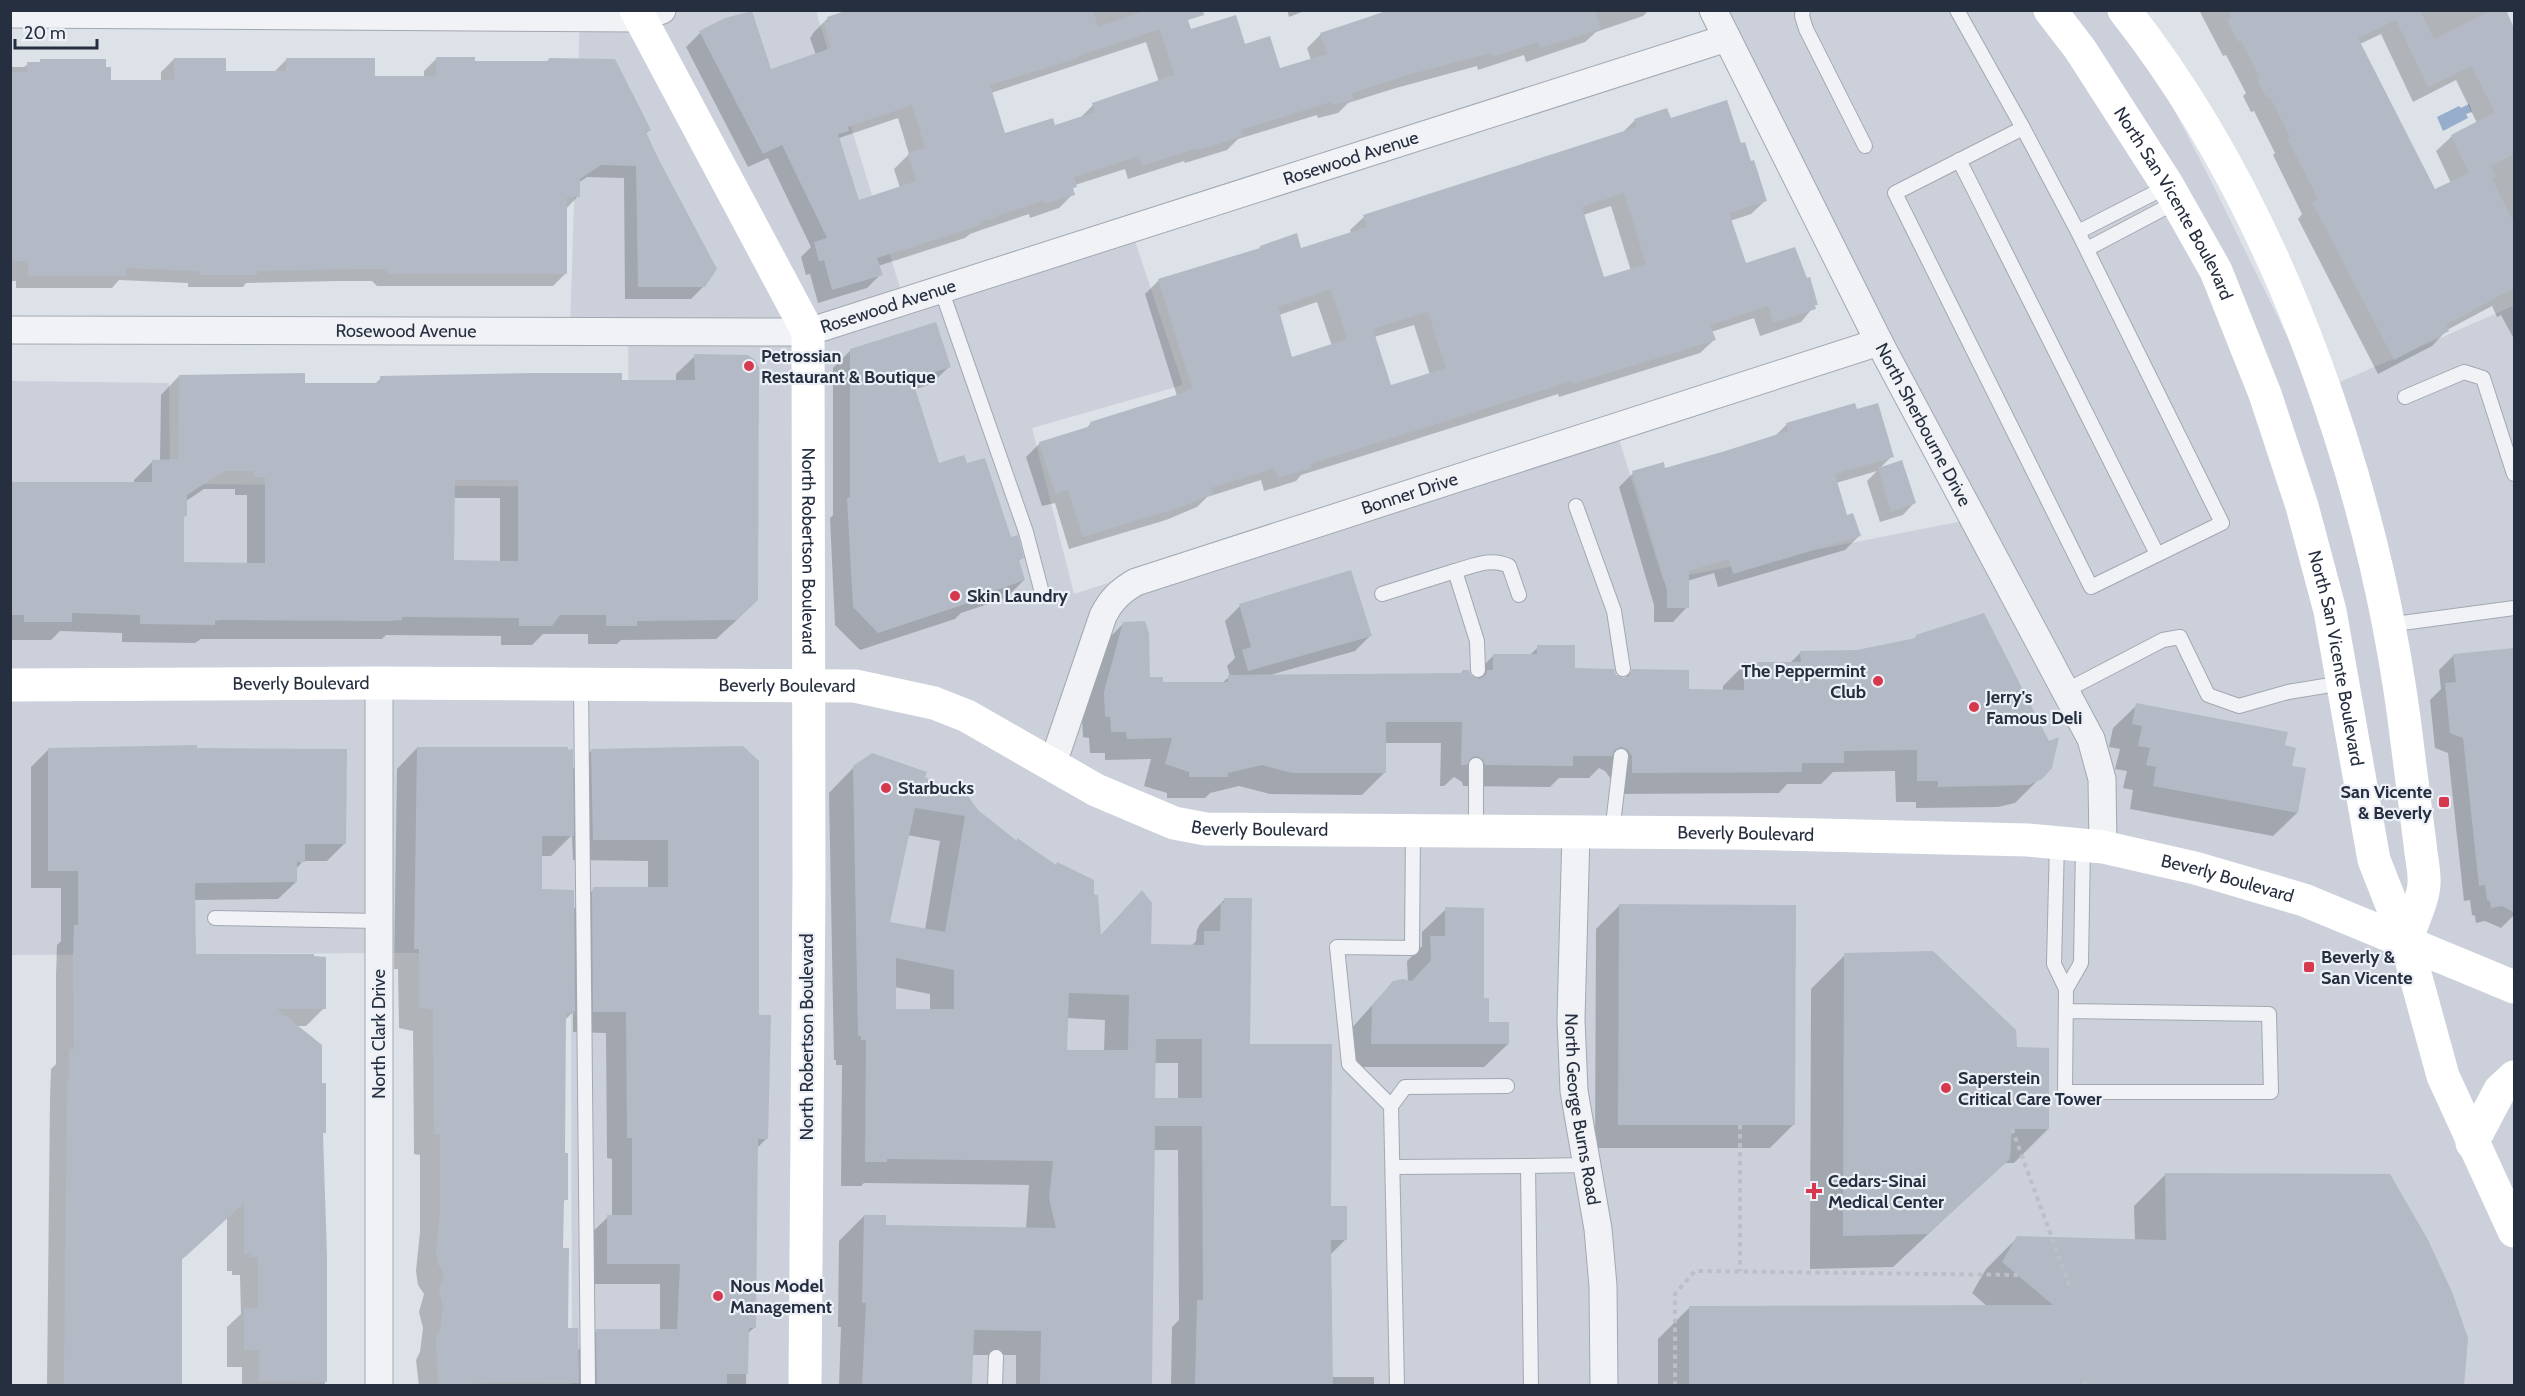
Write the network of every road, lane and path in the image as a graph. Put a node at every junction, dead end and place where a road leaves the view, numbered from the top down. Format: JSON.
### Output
{"nodes":[{"id":1,"x":1713,"y":10,"type":"edge"},
{"id":2,"x":1803,"y":10,"type":"edge"},
{"id":3,"x":1957,"y":10,"type":"edge"},
{"id":4,"x":2050,"y":10,"type":"edge"},
{"id":5,"x":646,"y":13,"type":"edge"},
{"id":6,"x":10,"y":14,"type":"edge"},
{"id":7,"x":2131,"y":15,"type":"edge"},
{"id":8,"x":1727,"y":38,"type":"junction"},
{"id":9,"x":2023,"y":128,"type":"junction"},
{"id":10,"x":1865,"y":146,"type":"dead end"},
{"id":11,"x":1959,"y":160,"type":"junction"},
{"id":12,"x":2172,"y":194,"type":"junction"},
{"id":13,"x":2078,"y":232,"type":"junction"},
{"id":14,"x":2086,"y":249,"type":"junction"},
{"id":15,"x":941,"y":289,"type":"junction"},
{"id":16,"x":10,"y":330,"type":"edge"},
{"id":17,"x":808,"y":332,"type":"junction"},
{"id":18,"x":1880,"y":342,"type":"junction"},
{"id":19,"x":2405,"y":397,"type":"dead end"},
{"id":20,"x":2514,"y":474,"type":"edge"},
{"id":21,"x":1576,"y":506,"type":"dead end"},
{"id":22,"x":2157,"y":554,"type":"junction"},
{"id":23,"x":1455,"y":571,"type":"junction"},
{"id":24,"x":1041,"y":589,"type":"dead end"},
{"id":25,"x":1382,"y":594,"type":"dead end"},
{"id":26,"x":1519,"y":595,"type":"dead end"},
{"id":27,"x":2514,"y":608,"type":"edge"},
{"id":28,"x":2387,"y":625,"type":"junction"},
{"id":29,"x":1623,"y":669,"type":"dead end"},
{"id":30,"x":1478,"y":670,"type":"dead end"},
{"id":31,"x":379,"y":683,"type":"junction"},
{"id":32,"x":2343,"y":683,"type":"junction"},
{"id":33,"x":581,"y":684,"type":"junction"},
{"id":34,"x":10,"y":685,"type":"edge"},
{"id":35,"x":808,"y":685,"type":"junction"},
{"id":36,"x":2065,"y":691,"type":"junction"},
{"id":37,"x":1621,"y":756,"type":"dead end"},
{"id":38,"x":1476,"y":765,"type":"dead end"},
{"id":39,"x":1052,"y":766,"type":"junction"},
{"id":40,"x":1413,"y":831,"type":"junction"},
{"id":41,"x":1476,"y":831,"type":"junction"},
{"id":42,"x":1576,"y":832,"type":"junction"},
{"id":43,"x":1612,"y":833,"type":"junction"},
{"id":44,"x":2081,"y":845,"type":"junction"},
{"id":45,"x":215,"y":918,"type":"dead end"},
{"id":46,"x":379,"y":921,"type":"junction"},
{"id":47,"x":2406,"y":942,"type":"junction"},
{"id":48,"x":2514,"y":987,"type":"edge"},
{"id":49,"x":2066,"y":989,"type":"junction"},
{"id":50,"x":2066,"y":1011,"type":"junction"},
{"id":51,"x":2514,"y":1077,"type":"edge"},
{"id":52,"x":1507,"y":1086,"type":"dead end"},
{"id":53,"x":1391,"y":1106,"type":"junction"},
{"id":54,"x":1740,"y":1125,"type":"dead end"},
{"id":55,"x":2012,"y":1129,"type":"dead end"},
{"id":56,"x":2472,"y":1143,"type":"junction"},
{"id":57,"x":1587,"y":1165,"type":"junction"},
{"id":58,"x":1528,"y":1166,"type":"junction"},
{"id":59,"x":1393,"y":1167,"type":"junction"},
{"id":60,"x":2514,"y":1231,"type":"edge"},
{"id":61,"x":1740,"y":1272,"type":"junction"},
{"id":62,"x":2019,"y":1275,"type":"dead end"},
{"id":63,"x":2070,"y":1287,"type":"dead end"},
{"id":64,"x":996,"y":1357,"type":"dead end"},
{"id":65,"x":379,"y":1386,"type":"edge"},
{"id":66,"x":588,"y":1386,"type":"edge"},
{"id":67,"x":805,"y":1386,"type":"edge"},
{"id":68,"x":995,"y":1386,"type":"edge"},
{"id":69,"x":1397,"y":1386,"type":"edge"},
{"id":70,"x":1531,"y":1386,"type":"edge"},
{"id":71,"x":1604,"y":1386,"type":"edge"},
{"id":72,"x":1675,"y":1386,"type":"edge"}],
"edges":[{"from":1,"to":8,"type":"street","name":"North Sherbourne Drive"},
{"from":2,"to":10,"type":"lane"},
{"from":3,"to":9,"type":"lane"},
{"from":4,"to":12,"type":"main road","name":"North San Vicente Boulevard"},
{"from":5,"to":6,"type":"street"},
{"from":5,"to":17,"type":"main road","name":"North Robertson Boulevard"},
{"from":7,"to":28,"type":"main road"},
{"from":8,"to":15,"type":"street","name":"Rosewood Avenue"},
{"from":8,"to":18,"type":"street","name":"North Sherbourne Drive"},
{"from":9,"to":11,"type":"lane"},
{"from":9,"to":13,"type":"lane"},
{"from":11,"to":22,"type":"lane"},
{"from":11,"to":22,"type":"lane"},
{"from":12,"to":13,"type":"lane"},
{"from":12,"to":14,"type":"lane"},
{"from":12,"to":32,"type":"main road","name":"North San Vicente Boulevard"},
{"from":13,"to":14,"type":"lane"},
{"from":14,"to":22,"type":"lane"},
{"from":15,"to":17,"type":"street","name":"Rosewood Avenue"},
{"from":15,"to":24,"type":"lane"},
{"from":16,"to":17,"type":"street","name":"Rosewood Avenue"},
{"from":17,"to":35,"type":"main road","name":"North Robertson Boulevard"},
{"from":18,"to":36,"type":"street","name":"North Sherbourne Drive"},
{"from":18,"to":39,"type":"street","name":"Bonner Drive"},
{"from":19,"to":20,"type":"lane"},
{"from":21,"to":29,"type":"lane"},
{"from":23,"to":25,"type":"lane"},
{"from":23,"to":26,"type":"lane"},
{"from":23,"to":30,"type":"lane"},
{"from":27,"to":28,"type":"lane"},
{"from":28,"to":47,"type":"main road"},
{"from":31,"to":33,"type":"main road","name":"Beverly Boulevard"},
{"from":31,"to":34,"type":"main road","name":"Beverly Boulevard"},
{"from":31,"to":46,"type":"street","name":"North Clark Drive"},
{"from":32,"to":36,"type":"lane"},
{"from":32,"to":47,"type":"main road","name":"North San Vicente Boulevard"},
{"from":33,"to":35,"type":"main road","name":"Beverly Boulevard"},
{"from":33,"to":66,"type":"lane"},
{"from":35,"to":39,"type":"main road","name":"Beverly Boulevard"},
{"from":35,"to":67,"type":"main road","name":"North Robertson Boulevard"},
{"from":36,"to":44,"type":"street","name":"North Sherbourne Drive"},
{"from":37,"to":43,"type":"lane"},
{"from":38,"to":41,"type":"lane"},
{"from":39,"to":40,"type":"main road","name":"Beverly Boulevard"},
{"from":40,"to":41,"type":"main road","name":"Beverly Boulevard"},
{"from":40,"to":53,"type":"lane"},
{"from":41,"to":42,"type":"main road","name":"Beverly Boulevard"},
{"from":42,"to":43,"type":"main road","name":"Beverly Boulevard"},
{"from":42,"to":57,"type":"street","name":"North George Burns Road"},
{"from":43,"to":44,"type":"main road","name":"Beverly Boulevard"},
{"from":44,"to":47,"type":"main road","name":"Beverly Boulevard"},
{"from":44,"to":49,"type":"lane"},
{"from":44,"to":49,"type":"lane"},
{"from":45,"to":46,"type":"lane"},
{"from":46,"to":65,"type":"street","name":"North Clark Drive"},
{"from":47,"to":48,"type":"main road","name":"Beverly Boulevard"},
{"from":47,"to":56,"type":"main road","name":"North San Vicente Boulevard"},
{"from":49,"to":50,"type":"lane"},
{"from":50,"to":50,"type":"lane"},
{"from":51,"to":56,"type":"main road"},
{"from":52,"to":53,"type":"lane"},
{"from":53,"to":59,"type":"lane"},
{"from":54,"to":61,"type":"path"},
{"from":55,"to":63,"type":"path"},
{"from":56,"to":60,"type":"main road","name":"North San Vicente Boulevard"},
{"from":57,"to":58,"type":"lane"},
{"from":57,"to":71,"type":"street","name":"North George Burns Road"},
{"from":58,"to":59,"type":"lane"},
{"from":58,"to":70,"type":"lane"},
{"from":59,"to":69,"type":"lane"},
{"from":61,"to":62,"type":"path"},
{"from":61,"to":72,"type":"path"},
{"from":64,"to":68,"type":"lane"}]}
